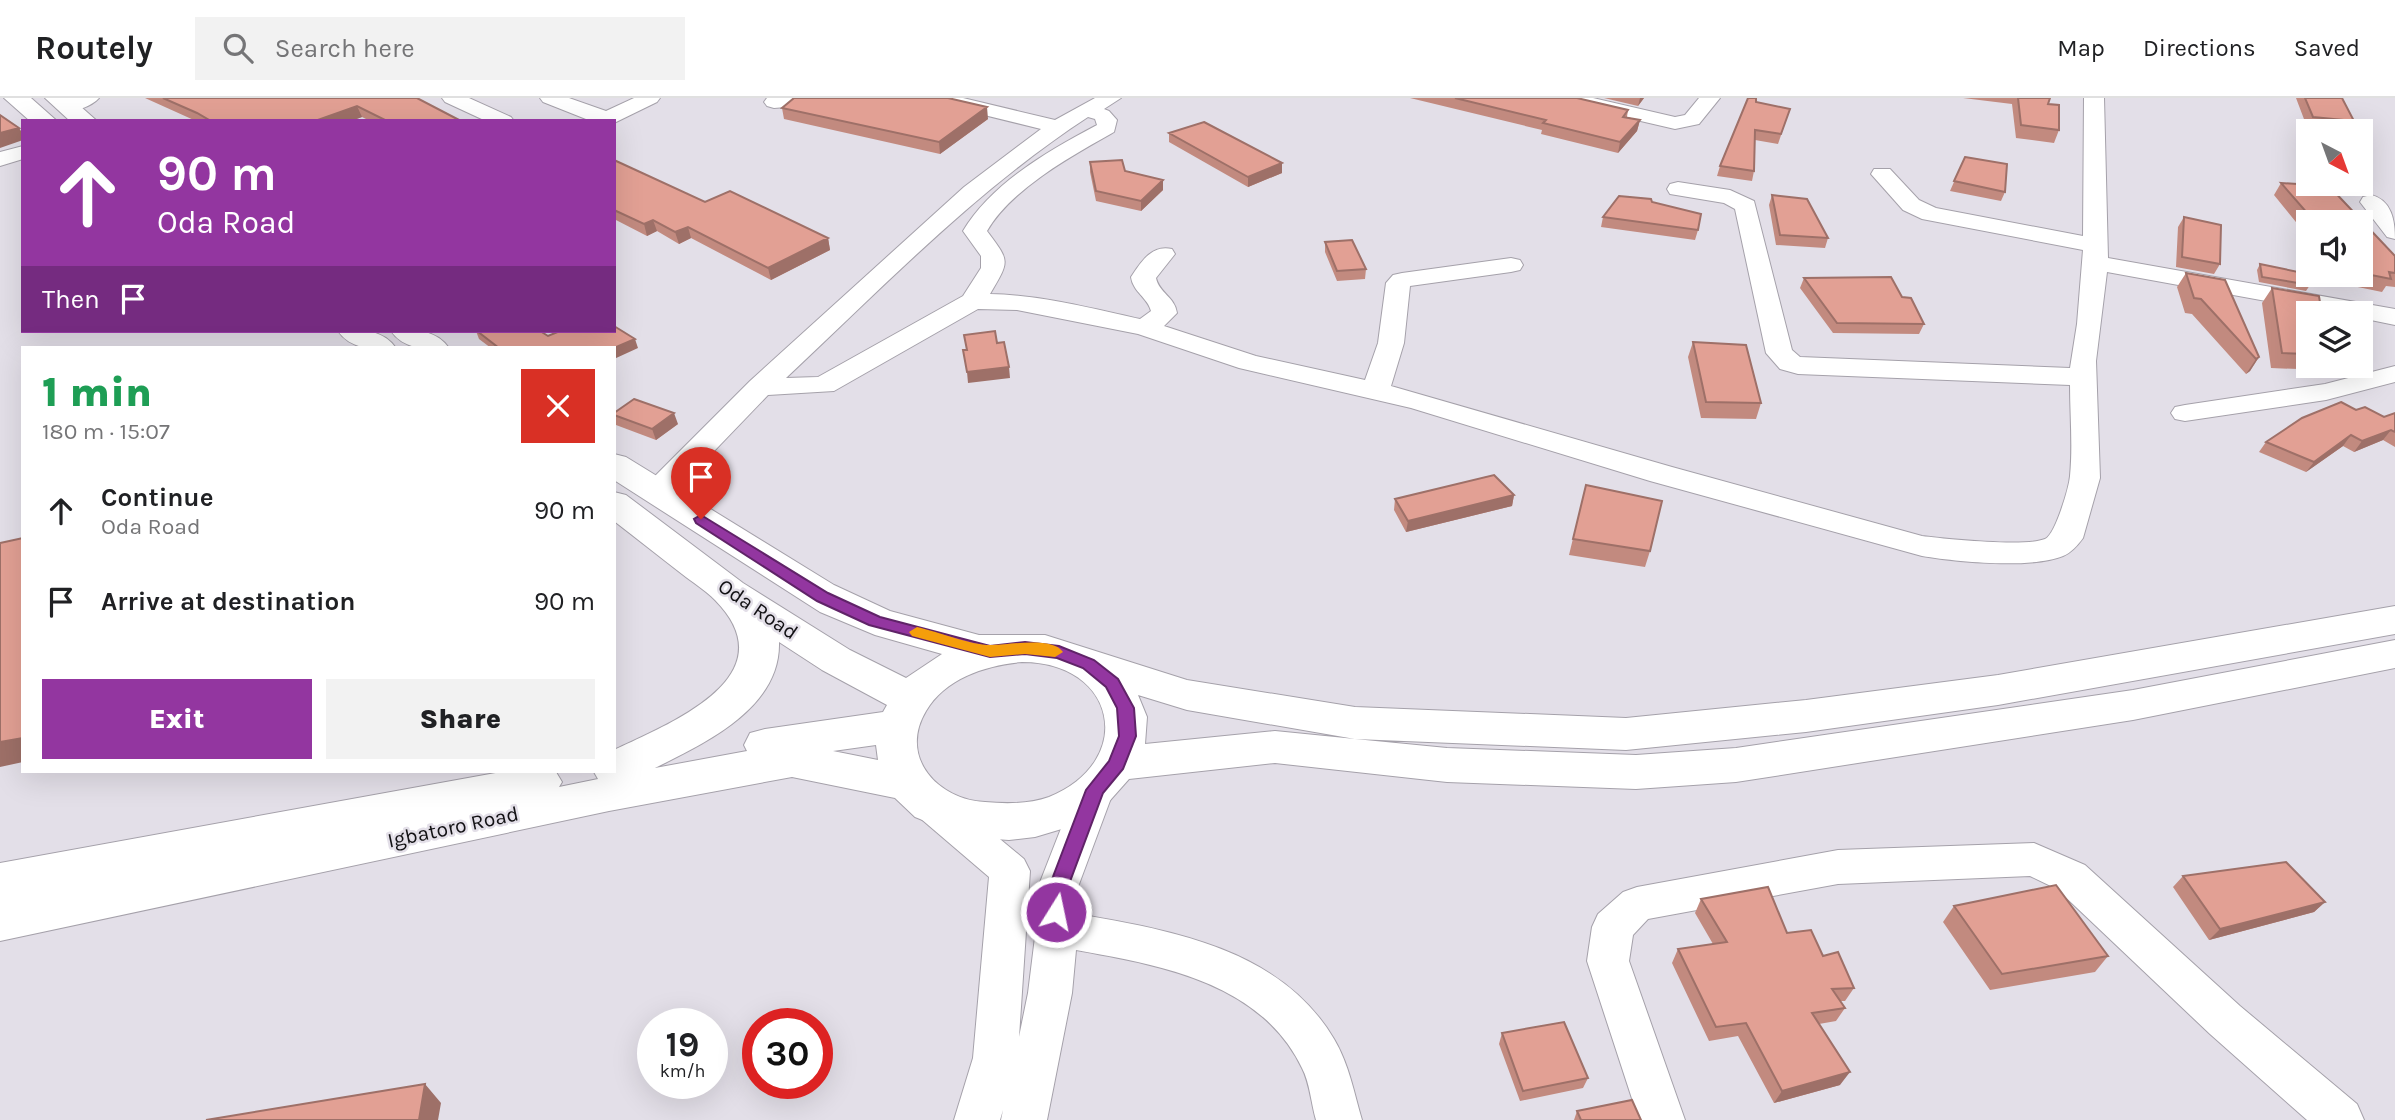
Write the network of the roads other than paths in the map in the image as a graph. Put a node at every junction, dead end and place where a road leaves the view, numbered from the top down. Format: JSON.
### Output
{"nodes":[{"id":1,"x":16,"y":98,"type":"edge"},
{"id":2,"x":452,"y":98,"type":"edge"},
{"id":3,"x":551,"y":98,"type":"edge"},
{"id":4,"x":650,"y":98,"type":"edge"},
{"id":5,"x":822,"y":98,"type":"edge"},
{"id":6,"x":939,"y":98,"type":"edge"},
{"id":7,"x":1111,"y":98,"type":"edge"},
{"id":8,"x":1566,"y":98,"type":"edge"},
{"id":9,"x":1710,"y":98,"type":"edge"},
{"id":10,"x":2094,"y":98,"type":"edge"},
{"id":11,"x":774,"y":102,"type":"dead end"},
{"id":12,"x":1085,"y":110,"type":"junction"},
{"id":13,"x":43,"y":119,"type":"edge"},
{"id":14,"x":499,"y":119,"type":"edge"},
{"id":15,"x":602,"y":119,"type":"edge"},
{"id":16,"x":606,"y":119,"type":"edge"},
{"id":17,"x":1058,"y":127,"type":"junction"},
{"id":18,"x":21,"y":153,"type":"edge"},
{"id":19,"x":0,"y":159,"type":"edge"},
{"id":20,"x":1882,"y":174,"type":"dead end"},
{"id":21,"x":1678,"y":189,"type":"dead end"},
{"id":22,"x":2371,"y":202,"type":"dead end"},
{"id":23,"x":2395,"y":232,"type":"edge"},
{"id":24,"x":1163,"y":254,"type":"dead end"},
{"id":25,"x":2095,"y":254,"type":"junction"},
{"id":26,"x":1511,"y":265,"type":"dead end"},
{"id":27,"x":973,"y":300,"type":"junction"},
{"id":28,"x":2395,"y":317,"type":"edge"},
{"id":29,"x":1145,"y":328,"type":"junction"},
{"id":30,"x":357,"y":333,"type":"edge"},
{"id":31,"x":409,"y":333,"type":"edge"},
{"id":32,"x":378,"y":346,"type":"edge"},
{"id":33,"x":431,"y":346,"type":"edge"},
{"id":34,"x":2395,"y":374,"type":"edge"},
{"id":35,"x":2084,"y":377,"type":"junction"},
{"id":36,"x":760,"y":387,"type":"junction"},
{"id":37,"x":1376,"y":390,"type":"junction"},
{"id":38,"x":2185,"y":413,"type":"dead end"},
{"id":39,"x":616,"y":465,"type":"edge"},
{"id":40,"x":657,"y":492,"type":"junction"},
{"id":41,"x":616,"y":505,"type":"edge"},
{"id":42,"x":730,"y":592,"type":"junction"},
{"id":43,"x":2395,"y":620,"type":"edge"},
{"id":44,"x":990,"y":652,"type":"junction"},
{"id":45,"x":2395,"y":654,"type":"edge"},
{"id":46,"x":1088,"y":664,"type":"junction"},
{"id":47,"x":905,"y":713,"type":"junction"},
{"id":48,"x":616,"y":768,"type":"edge"},
{"id":49,"x":616,"y":769,"type":"edge"},
{"id":50,"x":591,"y":773,"type":"edge"},
{"id":51,"x":1106,"y":777,"type":"junction"},
{"id":52,"x":920,"y":795,"type":"junction"},
{"id":53,"x":0,"y":883,"type":"edge"},
{"id":54,"x":0,"y":920,"type":"edge"},
{"id":55,"x":1057,"y":929,"type":"junction"},
{"id":56,"x":977,"y":1120,"type":"edge"},
{"id":57,"x":1024,"y":1120,"type":"edge"},
{"id":58,"x":1339,"y":1120,"type":"edge"},
{"id":59,"x":1662,"y":1120,"type":"edge"},
{"id":60,"x":2341,"y":1120,"type":"edge"}],
"edges":[{"from":1,"to":13,"type":"street"},
{"from":2,"to":14,"type":"street"},
{"from":3,"to":15,"type":"street"},
{"from":4,"to":16,"type":"street"},
{"from":5,"to":11,"type":"street"},
{"from":6,"to":17,"type":"street"},
{"from":7,"to":12,"type":"street"},
{"from":8,"to":9,"type":"street"},
{"from":10,"to":25,"type":"street"},
{"from":12,"to":17,"type":"street"},
{"from":12,"to":27,"type":"street"},
{"from":17,"to":36,"type":"street"},
{"from":18,"to":19,"type":"street"},
{"from":20,"to":25,"type":"street"},
{"from":21,"to":35,"type":"street"},
{"from":22,"to":23,"type":"street"},
{"from":24,"to":29,"type":"street"},
{"from":25,"to":28,"type":"street"},
{"from":25,"to":35,"type":"street"},
{"from":26,"to":37,"type":"street"},
{"from":27,"to":29,"type":"street"},
{"from":27,"to":36,"type":"street"},
{"from":29,"to":37,"type":"street"},
{"from":30,"to":32,"type":"street"},
{"from":31,"to":33,"type":"street"},
{"from":34,"to":38,"type":"street"},
{"from":35,"to":37,"type":"street"},
{"from":36,"to":40,"type":"street"},
{"from":39,"to":40,"type":"street"},
{"from":40,"to":44,"type":"street"},
{"from":41,"to":42,"type":"street","name":"Oda Road"},
{"from":42,"to":47,"type":"street","name":"Oda Road"},
{"from":42,"to":48,"type":"street"},
{"from":43,"to":46,"type":"street"},
{"from":44,"to":46,"type":"street"},
{"from":44,"to":47,"type":"street"},
{"from":45,"to":51,"type":"street"},
{"from":46,"to":51,"type":"street"},
{"from":47,"to":49,"type":"street"},
{"from":47,"to":52,"type":"street"},
{"from":50,"to":53,"type":"street","name":"Igbatoro Road"},
{"from":51,"to":52,"type":"street"},
{"from":51,"to":55,"type":"street"},
{"from":52,"to":54,"type":"street","name":"Igbatoro Road"},
{"from":52,"to":56,"type":"street"},
{"from":55,"to":57,"type":"street"},
{"from":55,"to":58,"type":"street"},
{"from":59,"to":60,"type":"street"}]}
